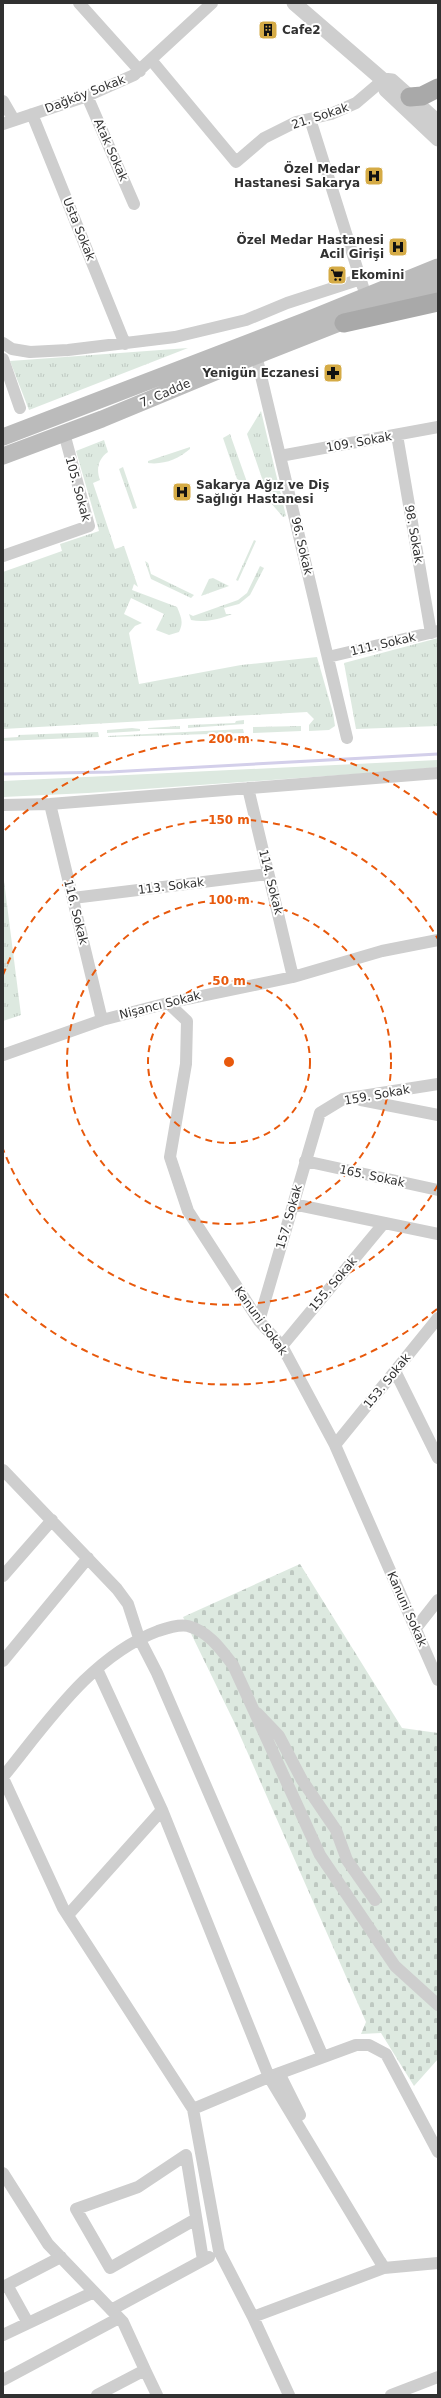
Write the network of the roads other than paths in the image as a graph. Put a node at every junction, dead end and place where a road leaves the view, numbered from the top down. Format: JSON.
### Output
{"nodes":[{"id":1,"x":79,"y":3,"type":"edge"},
{"id":2,"x":212,"y":3,"type":"edge"},
{"id":3,"x":294,"y":3,"type":"edge"},
{"id":4,"x":152,"y":61,"type":"junction"},
{"id":5,"x":140,"y":71,"type":"junction"},
{"id":6,"x":383,"y":80,"type":"junction"},
{"id":7,"x":438,"y":88,"type":"edge"},
{"id":8,"x":87,"y":96,"type":"junction"},
{"id":9,"x":410,"y":97,"type":"junction"},
{"id":10,"x":3,"y":101,"type":"edge"},
{"id":11,"x":32,"y":114,"type":"junction"},
{"id":12,"x":310,"y":119,"type":"junction"},
{"id":13,"x":8,"y":122,"type":"edge"},
{"id":14,"x":438,"y":122,"type":"edge"},
{"id":15,"x":438,"y":139,"type":"edge"},
{"id":16,"x":134,"y":204,"type":"dead end"},
{"id":17,"x":438,"y":267,"type":"edge"},
{"id":18,"x":361,"y":279,"type":"junction"},
{"id":19,"x":438,"y":284,"type":"edge"},
{"id":20,"x":366,"y":295,"type":"junction"},
{"id":21,"x":438,"y":302,"type":"edge"},
{"id":22,"x":344,"y":323,"type":"junction"},
{"id":23,"x":3,"y":343,"type":"edge"},
{"id":24,"x":126,"y":344,"type":"junction"},
{"id":25,"x":256,"y":355,"type":"junction"},
{"id":26,"x":3,"y":359,"type":"edge"},
{"id":27,"x":20,"y":408,"type":"dead end"},
{"id":28,"x":438,"y":427,"type":"edge"},
{"id":29,"x":64,"y":433,"type":"junction"},
{"id":30,"x":397,"y":435,"type":"junction"},
{"id":31,"x":3,"y":437,"type":"edge"},
{"id":32,"x":3,"y":456,"type":"edge"},
{"id":33,"x":280,"y":456,"type":"junction"},
{"id":34,"x":3,"y":556,"type":"edge"},
{"id":35,"x":435,"y":632,"type":"edge"},
{"id":36,"x":328,"y":657,"type":"junction"},
{"id":37,"x":347,"y":738,"type":"dead end"},
{"id":38,"x":438,"y":773,"type":"edge"},
{"id":39,"x":248,"y":788,"type":"junction"},
{"id":40,"x":50,"y":804,"type":"junction"},
{"id":41,"x":3,"y":805,"type":"edge"},
{"id":42,"x":268,"y":874,"type":"junction"},
{"id":43,"x":73,"y":898,"type":"junction"},
{"id":44,"x":438,"y":940,"type":"edge"},
{"id":45,"x":294,"y":977,"type":"junction"},
{"id":46,"x":168,"y":1003,"type":"junction"},
{"id":47,"x":102,"y":1020,"type":"junction"},
{"id":48,"x":3,"y":1055,"type":"edge"},
{"id":49,"x":438,"y":1084,"type":"edge"},
{"id":50,"x":352,"y":1098,"type":"junction"},
{"id":51,"x":320,"y":1113,"type":"joint"},
{"id":52,"x":438,"y":1115,"type":"edge"},
{"id":53,"x":305,"y":1161,"type":"junction"},
{"id":54,"x":438,"y":1190,"type":"edge"},
{"id":55,"x":293,"y":1204,"type":"junction"},
{"id":56,"x":384,"y":1223,"type":"junction"},
{"id":57,"x":438,"y":1234,"type":"edge"},
{"id":58,"x":259,"y":1321,"type":"junction"},
{"id":59,"x":436,"y":1325,"type":"edge"},
{"id":60,"x":282,"y":1346,"type":"junction"},
{"id":61,"x":395,"y":1371,"type":"junction"},
{"id":62,"x":335,"y":1445,"type":"junction"},
{"id":63,"x":437,"y":1450,"type":"edge"},
{"id":64,"x":3,"y":1470,"type":"edge"},
{"id":65,"x":52,"y":1520,"type":"junction"},
{"id":66,"x":88,"y":1558,"type":"junction"},
{"id":67,"x":3,"y":1576,"type":"edge"},
{"id":68,"x":438,"y":1600,"type":"edge"},
{"id":69,"x":416,"y":1628,"type":"junction"},
{"id":70,"x":139,"y":1638,"type":"junction"},
{"id":71,"x":3,"y":1661,"type":"edge"},
{"id":72,"x":97,"y":1669,"type":"junction"},
{"id":73,"x":438,"y":1680,"type":"edge"},
{"id":74,"x":252,"y":1708,"type":"junction"},
{"id":75,"x":3,"y":1777,"type":"edge"},
{"id":76,"x":162,"y":1810,"type":"junction"},
{"id":77,"x":376,"y":1900,"type":"dead end"},
{"id":78,"x":68,"y":1915,"type":"junction"},
{"id":79,"x":438,"y":2005,"type":"edge"},
{"id":80,"x":323,"y":2057,"type":"junction"},
{"id":81,"x":274,"y":2075,"type":"junction"},
{"id":82,"x":193,"y":2109,"type":"junction"},
{"id":83,"x":438,"y":2152,"type":"edge"},
{"id":84,"x":3,"y":2173,"type":"edge"},
{"id":85,"x":196,"y":2219,"type":"junction"},
{"id":86,"x":219,"y":2251,"type":"junction"},
{"id":87,"x":61,"y":2257,"type":"junction"},
{"id":88,"x":203,"y":2260,"type":"junction"},
{"id":89,"x":438,"y":2263,"type":"edge"},
{"id":90,"x":384,"y":2268,"type":"junction"},
{"id":91,"x":5,"y":2286,"type":"edge"},
{"id":92,"x":94,"y":2292,"type":"junction"},
{"id":93,"x":115,"y":2314,"type":"junction"},
{"id":94,"x":253,"y":2317,"type":"junction"},
{"id":95,"x":28,"y":2323,"type":"junction"},
{"id":96,"x":3,"y":2335,"type":"edge"},
{"id":97,"x":145,"y":2370,"type":"junction"},
{"id":98,"x":438,"y":2377,"type":"edge"},
{"id":99,"x":3,"y":2380,"type":"edge"},
{"id":100,"x":97,"y":2395,"type":"edge"},
{"id":101,"x":157,"y":2395,"type":"edge"},
{"id":102,"x":289,"y":2395,"type":"edge"},
{"id":103,"x":391,"y":2395,"type":"edge"}],
"edges":[{"from":1,"to":5,"type":"street"},
{"from":2,"to":4,"type":"street","name":"Dağköy Sokak"},
{"from":3,"to":6,"type":"street"},
{"from":4,"to":5,"type":"street","name":"Dağköy Sokak"},
{"from":4,"to":12,"type":"street","name":"21. Sokak"},
{"from":5,"to":8,"type":"street","name":"Dağköy Sokak"},
{"from":6,"to":9,"type":"street"},
{"from":6,"to":12,"type":"street","name":"21. Sokak"},
{"from":6,"to":15,"type":"street"},
{"from":7,"to":9,"type":"main road"},
{"from":8,"to":11,"type":"street","name":"Dağköy Sokak"},
{"from":8,"to":16,"type":"street","name":"Atak Sokak"},
{"from":9,"to":14,"type":"street"},
{"from":10,"to":13,"type":"street"},
{"from":11,"to":13,"type":"street","name":"Dağköy Sokak"},
{"from":11,"to":24,"type":"street","name":"Usta Sokak"},
{"from":12,"to":18,"type":"street"},
{"from":17,"to":20,"type":"main road","name":"7. Cadde"},
{"from":18,"to":20,"type":"street"},
{"from":18,"to":24,"type":"street"},
{"from":19,"to":22,"type":"main road","name":"7. Cadde"},
{"from":20,"to":31,"type":"main road","name":"7. Cadde"},
{"from":21,"to":22,"type":"main road"},
{"from":22,"to":25,"type":"main road","name":"7. Cadde"},
{"from":23,"to":24,"type":"street"},
{"from":25,"to":29,"type":"main road","name":"7. Cadde"},
{"from":25,"to":33,"type":"street","name":"96. Sokak"},
{"from":26,"to":27,"type":"street"},
{"from":28,"to":30,"type":"street","name":"109. Sokak"},
{"from":29,"to":32,"type":"main road","name":"7. Cadde"},
{"from":29,"to":34,"type":"street","name":"105. Sokak"},
{"from":30,"to":33,"type":"street","name":"109. Sokak"},
{"from":30,"to":35,"type":"street","name":"98. Sokak"},
{"from":33,"to":36,"type":"street","name":"96. Sokak"},
{"from":35,"to":36,"type":"street","name":"111. Sokak"},
{"from":36,"to":37,"type":"street","name":"96. Sokak"},
{"from":38,"to":39,"type":"street"},
{"from":39,"to":40,"type":"street"},
{"from":39,"to":42,"type":"street","name":"114. Sokak"},
{"from":40,"to":41,"type":"street"},
{"from":40,"to":43,"type":"street","name":"116. Sokak"},
{"from":42,"to":43,"type":"street","name":"113. Sokak"},
{"from":42,"to":45,"type":"street","name":"114. Sokak"},
{"from":43,"to":47,"type":"street","name":"116. Sokak"},
{"from":44,"to":45,"type":"street","name":"Nişancı Sokak"},
{"from":45,"to":46,"type":"street","name":"Nişancı Sokak"},
{"from":46,"to":47,"type":"street","name":"Nişancı Sokak"},
{"from":46,"to":58,"type":"street","name":"Kanuni Sokak"},
{"from":47,"to":48,"type":"street","name":"Nişancı Sokak"},
{"from":49,"to":50,"type":"street","name":"159. Sokak"},
{"from":50,"to":51,"type":"street","name":"159. Sokak"},
{"from":50,"to":52,"type":"street"},
{"from":51,"to":53,"type":"street","name":"157. Sokak"},
{"from":53,"to":54,"type":"street","name":"165. Sokak"},
{"from":53,"to":55,"type":"street","name":"157. Sokak"},
{"from":55,"to":56,"type":"street"},
{"from":55,"to":58,"type":"street","name":"157. Sokak"},
{"from":56,"to":57,"type":"street"},
{"from":56,"to":60,"type":"street","name":"155. Sokak"},
{"from":58,"to":60,"type":"street","name":"Kanuni Sokak"},
{"from":59,"to":61,"type":"street","name":"153. Sokak"},
{"from":60,"to":62,"type":"street","name":"Kanuni Sokak"},
{"from":61,"to":62,"type":"street","name":"153. Sokak"},
{"from":61,"to":63,"type":"street"},
{"from":62,"to":69,"type":"street","name":"Kanuni Sokak"},
{"from":64,"to":65,"type":"street"},
{"from":65,"to":66,"type":"street"},
{"from":65,"to":67,"type":"street"},
{"from":66,"to":70,"type":"street"},
{"from":66,"to":71,"type":"street"},
{"from":68,"to":69,"type":"street"},
{"from":69,"to":73,"type":"street","name":"Kanuni Sokak"},
{"from":70,"to":72,"type":"street"},
{"from":70,"to":74,"type":"street"},
{"from":70,"to":80,"type":"street"},
{"from":72,"to":75,"type":"street"},
{"from":72,"to":76,"type":"street"},
{"from":74,"to":77,"type":"street"},
{"from":74,"to":79,"type":"street"},
{"from":75,"to":78,"type":"street"},
{"from":76,"to":78,"type":"street"},
{"from":76,"to":81,"type":"street"},
{"from":78,"to":82,"type":"street"},
{"from":80,"to":81,"type":"street"},
{"from":80,"to":83,"type":"street"},
{"from":81,"to":82,"type":"street"},
{"from":81,"to":90,"type":"street"},
{"from":82,"to":86,"type":"street"},
{"from":84,"to":87,"type":"street"},
{"from":85,"to":85,"type":"street"},
{"from":85,"to":88,"type":"street"},
{"from":86,"to":88,"type":"street"},
{"from":86,"to":94,"type":"street"},
{"from":87,"to":91,"type":"street"},
{"from":87,"to":92,"type":"street"},
{"from":88,"to":93,"type":"street"},
{"from":89,"to":90,"type":"street"},
{"from":90,"to":94,"type":"street"},
{"from":91,"to":95,"type":"street"},
{"from":92,"to":93,"type":"street"},
{"from":92,"to":95,"type":"street"},
{"from":93,"to":97,"type":"street"},
{"from":93,"to":99,"type":"street"},
{"from":94,"to":102,"type":"street"},
{"from":95,"to":96,"type":"street"},
{"from":97,"to":100,"type":"street"},
{"from":97,"to":101,"type":"street"},
{"from":98,"to":103,"type":"street"}]}
